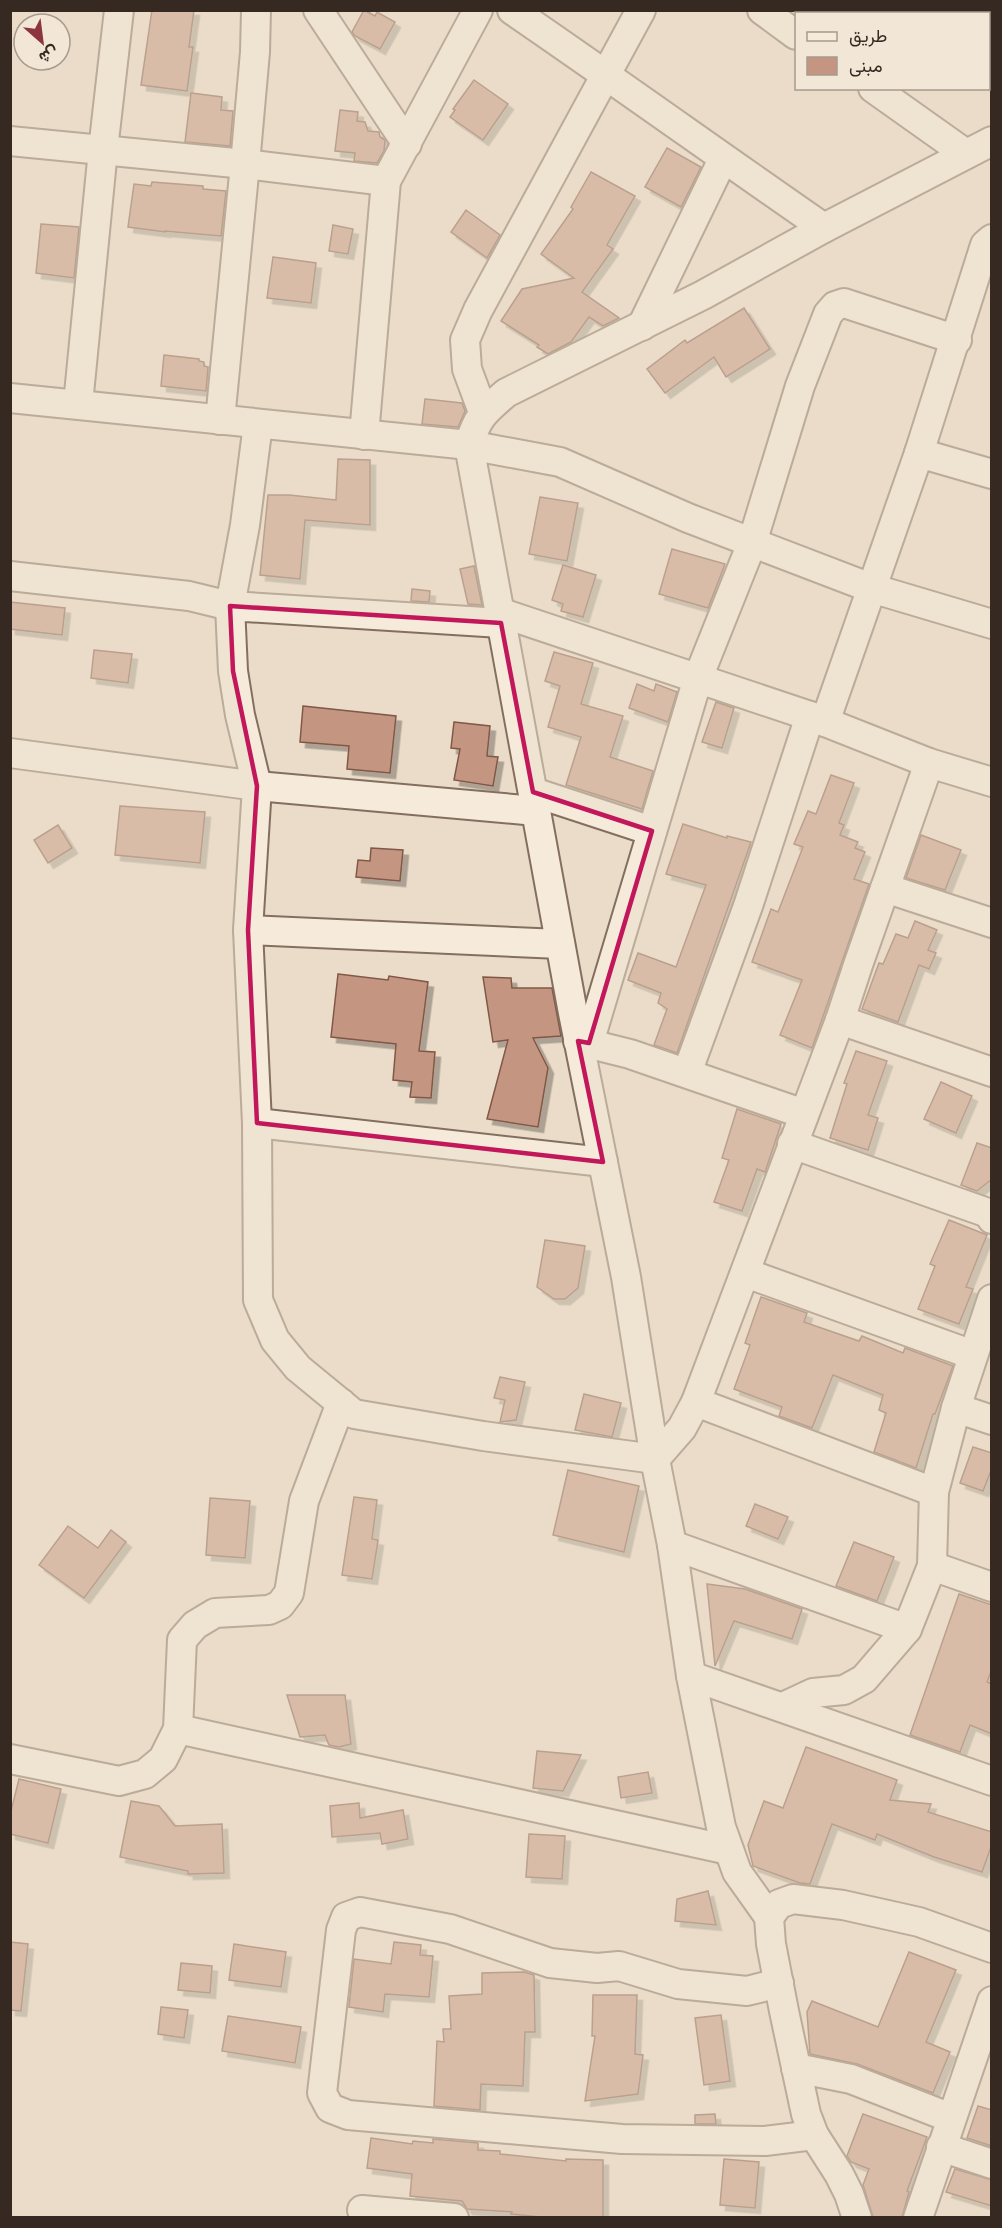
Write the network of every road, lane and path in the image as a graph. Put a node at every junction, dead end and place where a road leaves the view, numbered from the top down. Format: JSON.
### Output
{"nodes":[{"id":1,"x":119,"y":10,"type":"edge"},
{"id":2,"x":256,"y":10,"type":"edge"},
{"id":3,"x":318,"y":10,"type":"edge"},
{"id":4,"x":478,"y":10,"type":"edge"},
{"id":5,"x":512,"y":10,"type":"edge"},
{"id":6,"x":641,"y":10,"type":"edge"},
{"id":7,"x":762,"y":10,"type":"edge"},
{"id":8,"x":795,"y":34,"type":"edge"},
{"id":9,"x":606,"y":74,"type":"junction"},
{"id":10,"x":876,"y":90,"type":"edge"},
{"id":11,"x":10,"y":141,"type":"edge"},
{"id":12,"x":992,"y":141,"type":"edge"},
{"id":13,"x":407,"y":144,"type":"junction"},
{"id":14,"x":103,"y":150,"type":"junction"},
{"id":15,"x":966,"y":154,"type":"junction"},
{"id":16,"x":723,"y":159,"type":"junction"},
{"id":17,"x":245,"y":164,"type":"junction"},
{"id":18,"x":386,"y":182,"type":"junction"},
{"id":19,"x":824,"y":228,"type":"junction"},
{"id":20,"x":992,"y":239,"type":"edge"},
{"id":21,"x":642,"y":326,"type":"junction"},
{"id":22,"x":957,"y":340,"type":"junction"},
{"id":23,"x":10,"y":398,"type":"edge"},
{"id":24,"x":78,"y":405,"type":"junction"},
{"id":25,"x":483,"y":412,"type":"junction"},
{"id":26,"x":220,"y":420,"type":"junction"},
{"id":27,"x":258,"y":423,"type":"junction"},
{"id":28,"x":364,"y":435,"type":"junction"},
{"id":29,"x":469,"y":445,"type":"junction"},
{"id":30,"x":920,"y":453,"type":"junction"},
{"id":31,"x":992,"y":474,"type":"edge"},
{"id":32,"x":752,"y":543,"type":"junction"},
{"id":33,"x":10,"y":576,"type":"edge"},
{"id":34,"x":871,"y":588,"type":"junction"},
{"id":35,"x":230,"y":606,"type":"junction"},
{"id":36,"x":500,"y":617,"type":"junction"},
{"id":37,"x":992,"y":624,"type":"edge"},
{"id":38,"x":698,"y":678,"type":"junction"},
{"id":39,"x":818,"y":719,"type":"junction"},
{"id":40,"x":10,"y":753,"type":"edge"},
{"id":41,"x":930,"y":762,"type":"junction"},
{"id":42,"x":992,"y":782,"type":"edge"},
{"id":43,"x":257,"y":786,"type":"junction"},
{"id":44,"x":534,"y":802,"type":"junction"},
{"id":45,"x":652,"y":831,"type":"junction"},
{"id":46,"x":885,"y":888,"type":"junction"},
{"id":47,"x":992,"y":923,"type":"edge"},
{"id":48,"x":248,"y":930,"type":"junction"},
{"id":49,"x":560,"y":944,"type":"junction"},
{"id":50,"x":840,"y":1020,"type":"junction"},
{"id":51,"x":584,"y":1042,"type":"junction"},
{"id":52,"x":992,"y":1071,"type":"edge"},
{"id":53,"x":687,"y":1073,"type":"junction"},
{"id":54,"x":804,"y":1114,"type":"junction"},
{"id":55,"x":257,"y":1123,"type":"junction"},
{"id":56,"x":792,"y":1144,"type":"junction"},
{"id":57,"x":603,"y":1162,"type":"junction"},
{"id":58,"x":992,"y":1219,"type":"edge"},
{"id":59,"x":746,"y":1274,"type":"junction"},
{"id":60,"x":992,"y":1299,"type":"edge"},
{"id":61,"x":973,"y":1355,"type":"junction"},
{"id":62,"x":696,"y":1402,"type":"junction"},
{"id":63,"x":341,"y":1403,"type":"junction"},
{"id":64,"x":956,"y":1408,"type":"junction"},
{"id":65,"x":992,"y":1420,"type":"edge"},
{"id":66,"x":655,"y":1459,"type":"junction"},
{"id":67,"x":934,"y":1492,"type":"junction"},
{"id":68,"x":672,"y":1545,"type":"junction"},
{"id":69,"x":932,"y":1566,"type":"junction"},
{"id":70,"x":992,"y":1587,"type":"edge"},
{"id":71,"x":907,"y":1629,"type":"junction"},
{"id":72,"x":692,"y":1676,"type":"junction"},
{"id":73,"x":783,"y":1707,"type":"junction"},
{"id":74,"x":178,"y":1730,"type":"junction"},
{"id":75,"x":10,"y":1759,"type":"edge"},
{"id":76,"x":992,"y":1781,"type":"edge"},
{"id":77,"x":729,"y":1850,"type":"junction"},
{"id":78,"x":769,"y":1917,"type":"junction"},
{"id":79,"x":992,"y":1948,"type":"edge"},
{"id":80,"x":779,"y":1983,"type":"junction"},
{"id":81,"x":992,"y":2001,"type":"edge"},
{"id":82,"x":985,"y":2042,"type":"edge"},
{"id":83,"x":796,"y":2068,"type":"junction"},
{"id":84,"x":951,"y":2118,"type":"junction"},
{"id":85,"x":814,"y":2135,"type":"junction"},
{"id":86,"x":941,"y":2146,"type":"junction"},
{"id":87,"x":992,"y":2164,"type":"edge"},
{"id":88,"x":362,"y":2210,"type":"dead end"},
{"id":89,"x":454,"y":2217,"type":"edge"},
{"id":90,"x":857,"y":2217,"type":"edge"},
{"id":91,"x":918,"y":2217,"type":"edge"}],
"edges":[{"from":1,"to":14,"type":"street"},
{"from":2,"to":17,"type":"street"},
{"from":3,"to":13,"type":"street"},
{"from":4,"to":13,"type":"street"},
{"from":5,"to":9,"type":"street"},
{"from":6,"to":9,"type":"street"},
{"from":7,"to":8,"type":"street"},
{"from":9,"to":16,"type":"street"},
{"from":9,"to":25,"type":"street"},
{"from":10,"to":15,"type":"street"},
{"from":11,"to":14,"type":"street"},
{"from":12,"to":15,"type":"street"},
{"from":13,"to":18,"type":"street"},
{"from":14,"to":17,"type":"street"},
{"from":14,"to":24,"type":"street"},
{"from":15,"to":19,"type":"street"},
{"from":16,"to":19,"type":"street"},
{"from":16,"to":21,"type":"street"},
{"from":17,"to":18,"type":"street"},
{"from":17,"to":26,"type":"street"},
{"from":18,"to":28,"type":"street"},
{"from":19,"to":21,"type":"street"},
{"from":20,"to":22,"type":"street"},
{"from":21,"to":25,"type":"street"},
{"from":22,"to":30,"type":"street"},
{"from":22,"to":32,"type":"street"},
{"from":23,"to":24,"type":"street"},
{"from":24,"to":26,"type":"street"},
{"from":25,"to":29,"type":"street"},
{"from":26,"to":27,"type":"street"},
{"from":27,"to":28,"type":"street"},
{"from":27,"to":35,"type":"street"},
{"from":28,"to":29,"type":"street"},
{"from":29,"to":32,"type":"street"},
{"from":29,"to":36,"type":"street"},
{"from":30,"to":31,"type":"street"},
{"from":30,"to":34,"type":"street"},
{"from":32,"to":34,"type":"street"},
{"from":32,"to":38,"type":"street"},
{"from":33,"to":35,"type":"street"},
{"from":34,"to":37,"type":"street"},
{"from":34,"to":39,"type":"street"},
{"from":35,"to":36,"type":"street"},
{"from":35,"to":43,"type":"street"},
{"from":36,"to":38,"type":"street"},
{"from":36,"to":44,"type":"street"},
{"from":38,"to":39,"type":"street"},
{"from":38,"to":45,"type":"street"},
{"from":39,"to":41,"type":"street"},
{"from":39,"to":53,"type":"street"},
{"from":40,"to":43,"type":"street"},
{"from":41,"to":42,"type":"street"},
{"from":41,"to":46,"type":"street"},
{"from":43,"to":44,"type":"street"},
{"from":43,"to":48,"type":"street"},
{"from":44,"to":45,"type":"street"},
{"from":44,"to":49,"type":"street"},
{"from":45,"to":51,"type":"street"},
{"from":46,"to":47,"type":"street"},
{"from":46,"to":50,"type":"street"},
{"from":48,"to":49,"type":"street"},
{"from":48,"to":55,"type":"street"},
{"from":49,"to":51,"type":"street"},
{"from":50,"to":52,"type":"street"},
{"from":50,"to":54,"type":"street"},
{"from":51,"to":53,"type":"street"},
{"from":51,"to":57,"type":"street"},
{"from":53,"to":54,"type":"street"},
{"from":54,"to":56,"type":"street"},
{"from":55,"to":57,"type":"street"},
{"from":55,"to":63,"type":"street"},
{"from":56,"to":58,"type":"street"},
{"from":56,"to":59,"type":"street"},
{"from":57,"to":66,"type":"street"},
{"from":59,"to":61,"type":"street"},
{"from":59,"to":62,"type":"street"},
{"from":60,"to":61,"type":"street"},
{"from":61,"to":64,"type":"street"},
{"from":62,"to":66,"type":"street"},
{"from":62,"to":67,"type":"street"},
{"from":63,"to":66,"type":"street"},
{"from":63,"to":74,"type":"street"},
{"from":64,"to":65,"type":"street"},
{"from":64,"to":67,"type":"street"},
{"from":66,"to":68,"type":"street"},
{"from":67,"to":69,"type":"street"},
{"from":68,"to":71,"type":"street"},
{"from":68,"to":72,"type":"street"},
{"from":69,"to":70,"type":"street"},
{"from":69,"to":71,"type":"street"},
{"from":71,"to":73,"type":"street"},
{"from":72,"to":73,"type":"street"},
{"from":72,"to":77,"type":"street"},
{"from":73,"to":76,"type":"street"},
{"from":74,"to":75,"type":"street"},
{"from":74,"to":77,"type":"street"},
{"from":77,"to":78,"type":"street"},
{"from":78,"to":79,"type":"street"},
{"from":78,"to":80,"type":"street"},
{"from":80,"to":83,"type":"street"},
{"from":80,"to":85,"type":"street"},
{"from":81,"to":82,"type":"street"},
{"from":82,"to":84,"type":"street"},
{"from":83,"to":84,"type":"street"},
{"from":83,"to":85,"type":"street"},
{"from":84,"to":86,"type":"street"},
{"from":85,"to":90,"type":"street"},
{"from":86,"to":87,"type":"street"},
{"from":86,"to":91,"type":"street"},
{"from":88,"to":89,"type":"street"}]}
